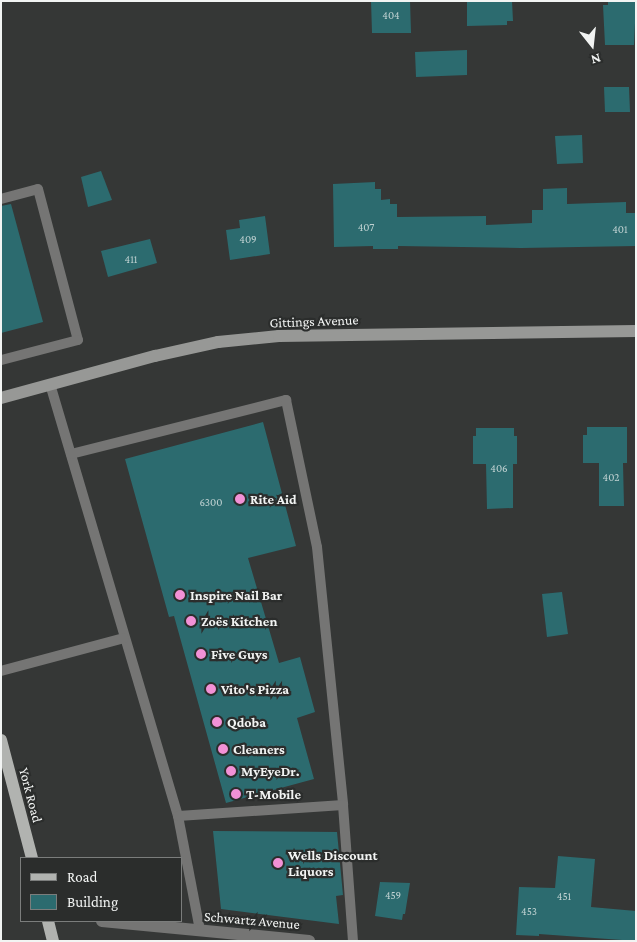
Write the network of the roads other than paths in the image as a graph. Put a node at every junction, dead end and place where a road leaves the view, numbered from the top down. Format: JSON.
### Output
{"nodes":[{"id":1,"x":1,"y":199,"type":"edge"},
{"id":2,"x":636,"y":331,"type":"edge"},
{"id":3,"x":1,"y":360,"type":"edge"},
{"id":4,"x":50,"y":384,"type":"junction"},
{"id":5,"x":1,"y":398,"type":"edge"},
{"id":6,"x":71,"y":454,"type":"junction"},
{"id":7,"x":124,"y":638,"type":"junction"},
{"id":8,"x":1,"y":671,"type":"edge"},
{"id":9,"x":1,"y":740,"type":"edge"},
{"id":10,"x":343,"y":805,"type":"junction"},
{"id":11,"x":178,"y":816,"type":"junction"},
{"id":12,"x":32,"y":857,"type":"edge"},
{"id":13,"x":48,"y":922,"type":"edge"},
{"id":14,"x":113,"y":922,"type":"edge"},
{"id":15,"x":200,"y":930,"type":"junction"},
{"id":16,"x":292,"y":940,"type":"edge"},
{"id":17,"x":54,"y":941,"type":"edge"},
{"id":18,"x":309,"y":941,"type":"edge"},
{"id":19,"x":353,"y":941,"type":"edge"}],
"edges":[{"from":1,"to":3,"type":"lane"},
{"from":2,"to":4,"type":"street","name":"Gittings Avenue"},
{"from":4,"to":5,"type":"street","name":"Gittings Avenue"},
{"from":4,"to":6,"type":"lane"},
{"from":6,"to":7,"type":"lane"},
{"from":6,"to":10,"type":"lane"},
{"from":7,"to":8,"type":"lane"},
{"from":7,"to":11,"type":"lane"},
{"from":9,"to":12,"type":"main road","name":"York Road"},
{"from":10,"to":11,"type":"lane"},
{"from":10,"to":19,"type":"lane"},
{"from":11,"to":15,"type":"lane"},
{"from":13,"to":17,"type":"main road"},
{"from":14,"to":15,"type":"street","name":"Schwartz Avenue"},
{"from":15,"to":16,"type":"street","name":"Schwartz Avenue"},
{"from":16,"to":18,"type":"street","name":"Schwartz Avenue"}]}
